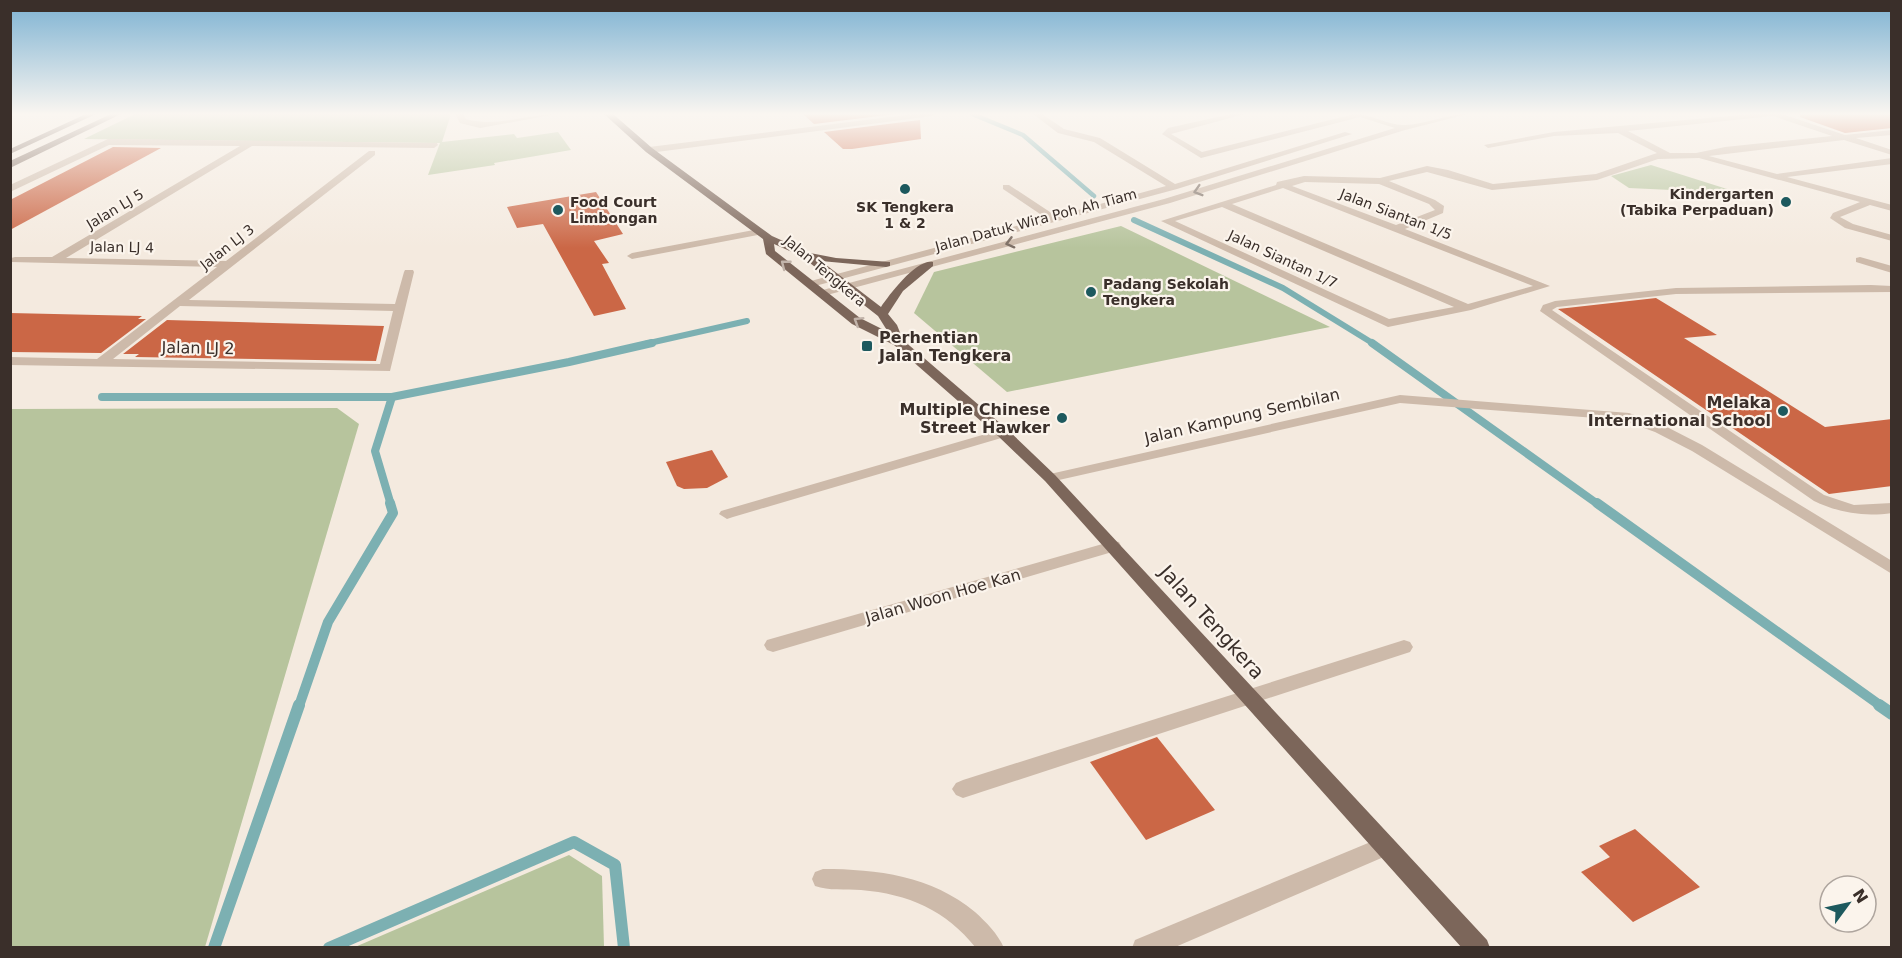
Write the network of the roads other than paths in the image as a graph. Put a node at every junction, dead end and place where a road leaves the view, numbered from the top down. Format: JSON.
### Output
{"nodes":[{"id":1,"x":73,"y":159,"type":"edge"},
{"id":2,"x":225,"y":159,"type":"edge"},
{"id":3,"x":365,"y":159,"type":"edge"},
{"id":4,"x":661,"y":159,"type":"edge"},
{"id":5,"x":1127,"y":159,"type":"edge"},
{"id":6,"x":1268,"y":159,"type":"edge"},
{"id":7,"x":1304,"y":159,"type":"edge"},
{"id":8,"x":1654,"y":159,"type":"edge"},
{"id":9,"x":1706,"y":159,"type":"edge"},
{"id":10,"x":1892,"y":161,"type":"edge"},
{"id":11,"x":1237,"y":168,"type":"junction"},
{"id":12,"x":1254,"y":174,"type":"junction"},
{"id":13,"x":1773,"y":176,"type":"junction"},
{"id":14,"x":1380,"y":181,"type":"junction"},
{"id":15,"x":1283,"y":185,"type":"junction"},
{"id":16,"x":1006,"y":187,"type":"dead end"},
{"id":17,"x":1174,"y":187,"type":"junction"},
{"id":18,"x":10,"y":189,"type":"edge"},
{"id":19,"x":1892,"y":198,"type":"edge"},
{"id":20,"x":1866,"y":201,"type":"junction"},
{"id":21,"x":1223,"y":204,"type":"junction"},
{"id":22,"x":1892,"y":208,"type":"edge"},
{"id":23,"x":1054,"y":219,"type":"junction"},
{"id":24,"x":1396,"y":229,"type":"junction"},
{"id":25,"x":763,"y":235,"type":"junction"},
{"id":26,"x":1892,"y":238,"type":"edge"},
{"id":27,"x":805,"y":254,"type":"junction"},
{"id":28,"x":632,"y":256,"type":"dead end"},
{"id":29,"x":15,"y":260,"type":"dead end"},
{"id":30,"x":55,"y":260,"type":"junction"},
{"id":31,"x":1860,"y":260,"type":"dead end"},
{"id":32,"x":229,"y":264,"type":"junction"},
{"id":33,"x":886,"y":264,"type":"junction"},
{"id":34,"x":928,"y":264,"type":"junction"},
{"id":35,"x":1892,"y":270,"type":"edge"},
{"id":36,"x":409,"y":272,"type":"dead end"},
{"id":37,"x":836,"y":278,"type":"junction"},
{"id":38,"x":811,"y":284,"type":"junction"},
{"id":39,"x":847,"y":287,"type":"junction"},
{"id":40,"x":1892,"y":289,"type":"edge"},
{"id":41,"x":823,"y":293,"type":"junction"},
{"id":42,"x":179,"y":303,"type":"junction"},
{"id":43,"x":399,"y":308,"type":"junction"},
{"id":44,"x":1467,"y":308,"type":"junction"},
{"id":45,"x":882,"y":314,"type":"junction"},
{"id":46,"x":898,"y":342,"type":"junction"},
{"id":47,"x":10,"y":361,"type":"edge"},
{"id":48,"x":100,"y":363,"type":"junction"},
{"id":49,"x":1002,"y":433,"type":"junction"},
{"id":50,"x":1050,"y":478,"type":"junction"},
{"id":51,"x":1892,"y":508,"type":"edge"},
{"id":52,"x":727,"y":514,"type":"dead end"},
{"id":53,"x":1113,"y":546,"type":"junction"},
{"id":54,"x":1892,"y":569,"type":"edge"},
{"id":55,"x":773,"y":645,"type":"dead end"},
{"id":56,"x":1404,"y":647,"type":"dead end"},
{"id":57,"x":1249,"y":698,"type":"junction"},
{"id":58,"x":963,"y":789,"type":"dead end"},
{"id":59,"x":1385,"y":846,"type":"junction"},
{"id":60,"x":823,"y":879,"type":"dead end"},
{"id":61,"x":992,"y":948,"type":"edge"},
{"id":62,"x":1144,"y":948,"type":"edge"},
{"id":63,"x":1478,"y":948,"type":"edge"}],
"edges":[{"from":1,"to":18,"type":"street"},
{"from":2,"to":30,"type":"street","name":"Jalan LJ 5"},
{"from":3,"to":32,"type":"street","name":"Jalan LJ 3"},
{"from":4,"to":25,"type":"main road","name":"Jalan Tengkera"},
{"from":5,"to":17,"type":"street"},
{"from":6,"to":11,"type":"street","name":"Jalan Datuk Wira Poh Ah Tiam"},
{"from":7,"to":12,"type":"street","name":"Jalan Datuk Wira Poh Ah Tiam"},
{"from":8,"to":14,"type":"street"},
{"from":9,"to":13,"type":"street"},
{"from":10,"to":13,"type":"street"},
{"from":11,"to":12,"type":"street","name":"Jalan Siantan 1/5"},
{"from":11,"to":17,"type":"street","name":"Jalan Datuk Wira Poh Ah Tiam"},
{"from":12,"to":15,"type":"street","name":"Jalan Siantan 1/5"},
{"from":12,"to":34,"type":"street","name":"Jalan Datuk Wira Poh Ah Tiam","one_way":true},
{"from":13,"to":20,"type":"street"},
{"from":14,"to":15,"type":"street"},
{"from":14,"to":24,"type":"street"},
{"from":15,"to":21,"type":"street"},
{"from":15,"to":24,"type":"street","name":"Jalan Siantan 1/5"},
{"from":16,"to":23,"type":"street"},
{"from":17,"to":23,"type":"street","name":"Jalan Datuk Wira Poh Ah Tiam"},
{"from":19,"to":20,"type":"street"},
{"from":20,"to":22,"type":"street"},
{"from":20,"to":26,"type":"street"},
{"from":21,"to":44,"type":"street"},
{"from":21,"to":44,"type":"street","name":"Jalan Siantan 1/7"},
{"from":23,"to":33,"type":"street","name":"Jalan Datuk Wira Poh Ah Tiam"},
{"from":24,"to":44,"type":"street","name":"Jalan Siantan 1/5"},
{"from":25,"to":27,"type":"main road","name":"Jalan Tengkera"},
{"from":25,"to":28,"type":"street"},
{"from":38,"to":25,"type":"main road","name":"Jalan Tengkera","one_way":true},
{"from":27,"to":33,"type":"main road"},
{"from":27,"to":37,"type":"main road","name":"Jalan Tengkera"},
{"from":29,"to":30,"type":"street","name":"Jalan LJ 4"},
{"from":30,"to":32,"type":"street","name":"Jalan LJ 4"},
{"from":31,"to":35,"type":"street"},
{"from":32,"to":42,"type":"street","name":"Jalan LJ 3"},
{"from":33,"to":37,"type":"street","name":"Jalan Datuk Wira Poh Ah Tiam"},
{"from":34,"to":39,"type":"street","name":"Jalan Datuk Wira Poh Ah Tiam"},
{"from":34,"to":45,"type":"main road"},
{"from":36,"to":43,"type":"street"},
{"from":37,"to":38,"type":"street","name":"Jalan Datuk Wira Poh Ah Tiam"},
{"from":37,"to":39,"type":"main road","name":"Jalan Tengkera"},
{"from":38,"to":41,"type":"main road","name":"Jalan Tengkera"},
{"from":39,"to":41,"type":"street","name":"Jalan Datuk Wira Poh Ah Tiam"},
{"from":39,"to":45,"type":"main road","name":"Jalan Tengkera"},
{"from":40,"to":51,"type":"street"},
{"from":46,"to":41,"type":"main road","name":"Jalan Tengkera","one_way":true},
{"from":42,"to":43,"type":"street"},
{"from":42,"to":48,"type":"street","name":"Jalan LJ 3"},
{"from":43,"to":48,"type":"street","name":"Jalan LJ 2"},
{"from":45,"to":46,"type":"main road","name":"Jalan Tengkera"},
{"from":46,"to":49,"type":"main road","name":"Jalan Tengkera"},
{"from":47,"to":48,"type":"street","name":"Jalan LJ 2"},
{"from":49,"to":50,"type":"main road","name":"Jalan Tengkera"},
{"from":49,"to":52,"type":"street"},
{"from":50,"to":53,"type":"main road","name":"Jalan Tengkera"},
{"from":50,"to":54,"type":"street","name":"Jalan Kampung Sembilan"},
{"from":53,"to":55,"type":"street","name":"Jalan Woon Hoe Kan"},
{"from":53,"to":57,"type":"main road","name":"Jalan Tengkera"},
{"from":56,"to":57,"type":"street"},
{"from":57,"to":58,"type":"street"},
{"from":57,"to":59,"type":"main road","name":"Jalan Tengkera"},
{"from":59,"to":62,"type":"street"},
{"from":59,"to":63,"type":"main road","name":"Jalan Tengkera"},
{"from":60,"to":61,"type":"street"}]}
